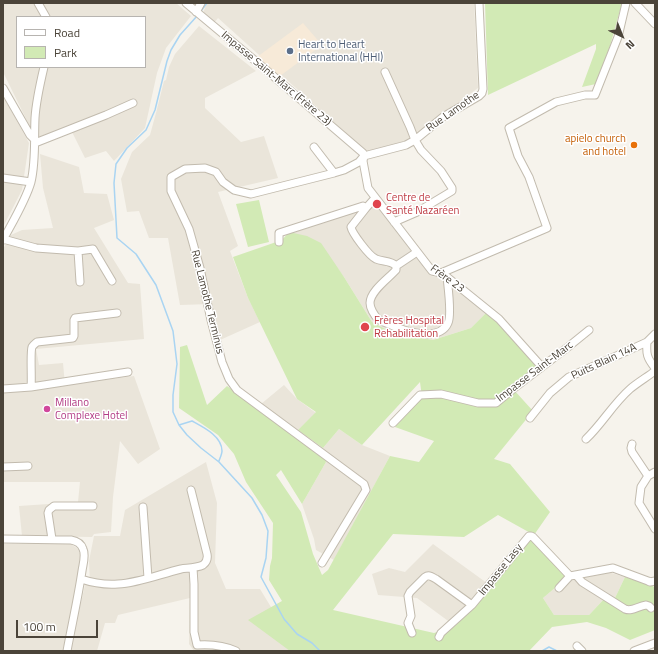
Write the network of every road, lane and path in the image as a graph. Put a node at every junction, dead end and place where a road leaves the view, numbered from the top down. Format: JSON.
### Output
{"nodes":[{"id":1,"x":38,"y":3,"type":"edge"},
{"id":2,"x":186,"y":3,"type":"edge"},
{"id":3,"x":201,"y":3,"type":"edge"},
{"id":4,"x":479,"y":3,"type":"edge"},
{"id":5,"x":626,"y":3,"type":"edge"},
{"id":6,"x":636,"y":3,"type":"edge"},
{"id":7,"x":196,"y":12,"type":"junction"},
{"id":8,"x":45,"y":16,"type":"edge"},
{"id":9,"x":655,"y":24,"type":"edge"},
{"id":10,"x":44,"y":68,"type":"edge"},
{"id":11,"x":385,"y":72,"type":"dead end"},
{"id":12,"x":3,"y":89,"type":"edge"},
{"id":13,"x":133,"y":103,"type":"dead end"},
{"id":14,"x":415,"y":140,"type":"junction"},
{"id":15,"x":34,"y":142,"type":"junction"},
{"id":16,"x":314,"y":146,"type":"dead end"},
{"id":17,"x":364,"y":156,"type":"junction"},
{"id":18,"x":334,"y":173,"type":"junction"},
{"id":19,"x":3,"y":178,"type":"edge"},
{"id":20,"x":31,"y":182,"type":"junction"},
{"id":21,"x":375,"y":198,"type":"junction"},
{"id":22,"x":366,"y":208,"type":"junction"},
{"id":23,"x":394,"y":222,"type":"junction"},
{"id":24,"x":3,"y":239,"type":"edge"},
{"id":25,"x":279,"y":242,"type":"dead end"},
{"id":26,"x":78,"y":251,"type":"junction"},
{"id":27,"x":417,"y":252,"type":"junction"},
{"id":28,"x":396,"y":266,"type":"junction"},
{"id":29,"x":444,"y":275,"type":"junction"},
{"id":30,"x":112,"y":281,"type":"dead end"},
{"id":31,"x":80,"y":282,"type":"dead end"},
{"id":32,"x":118,"y":313,"type":"dead end"},
{"id":33,"x":589,"y":330,"type":"dead end"},
{"id":34,"x":655,"y":334,"type":"edge"},
{"id":35,"x":647,"y":342,"type":"junction"},
{"id":36,"x":542,"y":366,"type":"junction"},
{"id":37,"x":655,"y":368,"type":"edge"},
{"id":38,"x":655,"y":371,"type":"edge"},
{"id":39,"x":128,"y":372,"type":"dead end"},
{"id":40,"x":31,"y":387,"type":"junction"},
{"id":41,"x":3,"y":390,"type":"edge"},
{"id":42,"x":530,"y":418,"type":"dead end"},
{"id":43,"x":393,"y":423,"type":"dead end"},
{"id":44,"x":586,"y":439,"type":"dead end"},
{"id":45,"x":632,"y":444,"type":"dead end"},
{"id":46,"x":28,"y":466,"type":"dead end"},
{"id":47,"x":3,"y":467,"type":"edge"},
{"id":48,"x":655,"y":472,"type":"edge"},
{"id":49,"x":648,"y":476,"type":"junction"},
{"id":50,"x":191,"y":490,"type":"dead end"},
{"id":51,"x":93,"y":506,"type":"dead end"},
{"id":52,"x":143,"y":507,"type":"dead end"},
{"id":53,"x":655,"y":529,"type":"edge"},
{"id":54,"x":3,"y":539,"type":"edge"},
{"id":55,"x":52,"y":539,"type":"junction"},
{"id":56,"x":322,"y":563,"type":"dead end"},
{"id":57,"x":192,"y":568,"type":"junction"},
{"id":58,"x":573,"y":576,"type":"junction"},
{"id":59,"x":148,"y":578,"type":"junction"},
{"id":60,"x":81,"y":579,"type":"junction"},
{"id":61,"x":655,"y":581,"type":"edge"},
{"id":62,"x":559,"y":588,"type":"dead end"},
{"id":63,"x":472,"y":606,"type":"junction"},
{"id":64,"x":651,"y":608,"type":"dead end"},
{"id":65,"x":412,"y":634,"type":"dead end"},
{"id":66,"x":439,"y":637,"type":"dead end"},
{"id":67,"x":655,"y":643,"type":"edge"},
{"id":68,"x":67,"y":651,"type":"edge"},
{"id":69,"x":236,"y":651,"type":"edge"},
{"id":70,"x":634,"y":651,"type":"edge"}],
"edges":[{"from":1,"to":8,"type":"street"},
{"from":2,"to":7,"type":"street","name":"Impasse Saint-Marc (Frère 23)"},
{"from":3,"to":7,"type":"street"},
{"from":4,"to":14,"type":"street","name":"Rue Lamothe"},
{"from":5,"to":29,"type":"street"},
{"from":6,"to":9,"type":"street"},
{"from":7,"to":17,"type":"street","name":"Impasse Saint-Marc (Frère 23)"},
{"from":10,"to":15,"type":"street"},
{"from":11,"to":14,"type":"street"},
{"from":12,"to":15,"type":"street"},
{"from":13,"to":15,"type":"street"},
{"from":14,"to":17,"type":"street","name":"Rue Lamothe"},
{"from":14,"to":23,"type":"street"},
{"from":15,"to":20,"type":"street"},
{"from":16,"to":18,"type":"street"},
{"from":17,"to":18,"type":"street","name":"Rue Lamothe Terminus"},
{"from":17,"to":21,"type":"street","name":"Frère 23"},
{"from":18,"to":56,"type":"street","name":"Rue Lamothe Terminus"},
{"from":19,"to":20,"type":"street"},
{"from":20,"to":24,"type":"street"},
{"from":21,"to":22,"type":"street"},
{"from":21,"to":23,"type":"street","name":"Frère 23"},
{"from":22,"to":25,"type":"street"},
{"from":22,"to":28,"type":"street"},
{"from":23,"to":27,"type":"street","name":"Frère 23"},
{"from":24,"to":26,"type":"street"},
{"from":26,"to":30,"type":"street"},
{"from":26,"to":31,"type":"street"},
{"from":27,"to":28,"type":"street"},
{"from":27,"to":29,"type":"street","name":"Frère 23"},
{"from":28,"to":29,"type":"street"},
{"from":29,"to":36,"type":"street","name":"Frère 23"},
{"from":32,"to":40,"type":"street"},
{"from":33,"to":36,"type":"street","name":"Impasse Saint-Marc"},
{"from":34,"to":35,"type":"street"},
{"from":35,"to":37,"type":"street"},
{"from":35,"to":42,"type":"street","name":"Puits Blain 14A"},
{"from":36,"to":43,"type":"street","name":"Impasse Saint-Marc"},
{"from":38,"to":44,"type":"street"},
{"from":39,"to":40,"type":"street"},
{"from":40,"to":41,"type":"street"},
{"from":45,"to":49,"type":"street"},
{"from":46,"to":47,"type":"street"},
{"from":48,"to":49,"type":"street"},
{"from":49,"to":53,"type":"street"},
{"from":50,"to":57,"type":"street"},
{"from":51,"to":55,"type":"street"},
{"from":52,"to":59,"type":"street"},
{"from":54,"to":55,"type":"street"},
{"from":55,"to":60,"type":"street"},
{"from":57,"to":59,"type":"street"},
{"from":57,"to":69,"type":"street"},
{"from":58,"to":61,"type":"street"},
{"from":58,"to":62,"type":"street"},
{"from":58,"to":63,"type":"street","name":"Impasse Lasy"},
{"from":58,"to":64,"type":"street"},
{"from":59,"to":60,"type":"street"},
{"from":60,"to":68,"type":"street"},
{"from":63,"to":65,"type":"street","name":"Impasse Lasy"},
{"from":63,"to":66,"type":"street"},
{"from":67,"to":70,"type":"street"}]}
